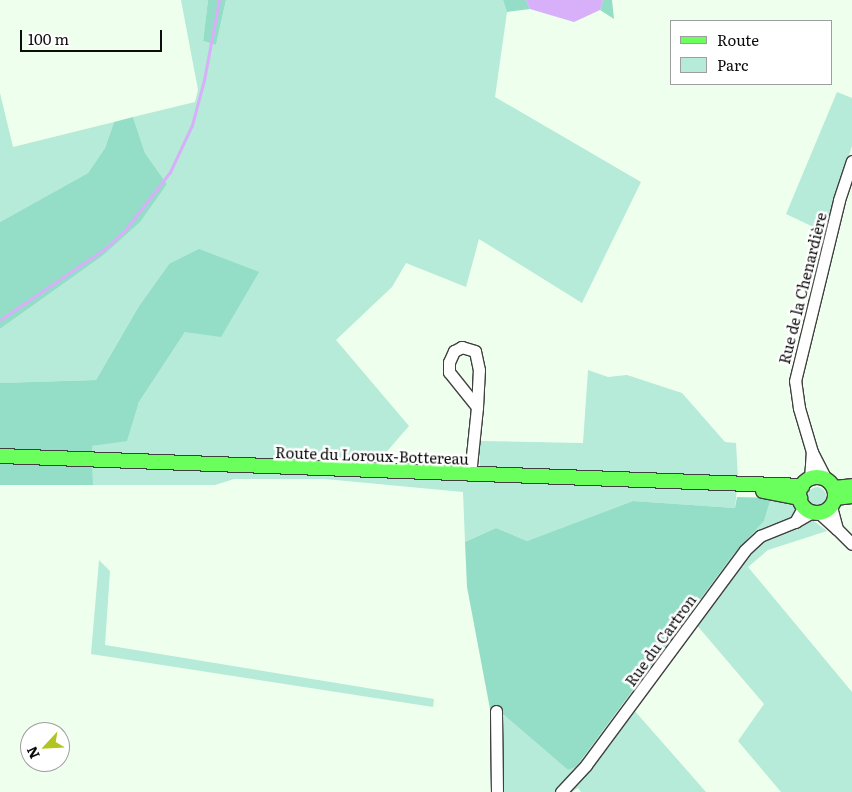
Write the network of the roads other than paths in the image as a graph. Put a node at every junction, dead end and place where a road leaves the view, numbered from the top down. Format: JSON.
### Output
{"nodes":[{"id":1,"x":852,"y":161,"type":"edge"},
{"id":2,"x":477,"y":406,"type":"junction"},
{"id":3,"x":0,"y":456,"type":"edge"},
{"id":4,"x":470,"y":475,"type":"junction"},
{"id":5,"x":852,"y":486,"type":"edge"},
{"id":6,"x":852,"y":496,"type":"edge"},
{"id":7,"x":817,"y":497,"type":"junction"},
{"id":8,"x":852,"y":544,"type":"edge"},
{"id":9,"x":496,"y":711,"type":"dead end"},
{"id":10,"x":497,"y":792,"type":"edge"},
{"id":11,"x":561,"y":792,"type":"edge"}],
"edges":[{"from":1,"to":7,"type":"street","name":"Rue de la Chenardière"},
{"from":2,"to":2,"type":"street"},
{"from":2,"to":4,"type":"street"},
{"from":3,"to":4,"type":"main road","name":"Route du Loroux-Bottereau"},
{"from":4,"to":7,"type":"main road","name":"Route du Loroux-Bottereau"},
{"from":5,"to":7,"type":"main road","name":"Route du Loroux-Bottereau"},
{"from":6,"to":7,"type":"main road","name":"Route du Loroux-Bottereau"},
{"from":7,"to":8,"type":"street"},
{"from":7,"to":11,"type":"street","name":"Rue du Cartron"},
{"from":9,"to":10,"type":"street"}]}
